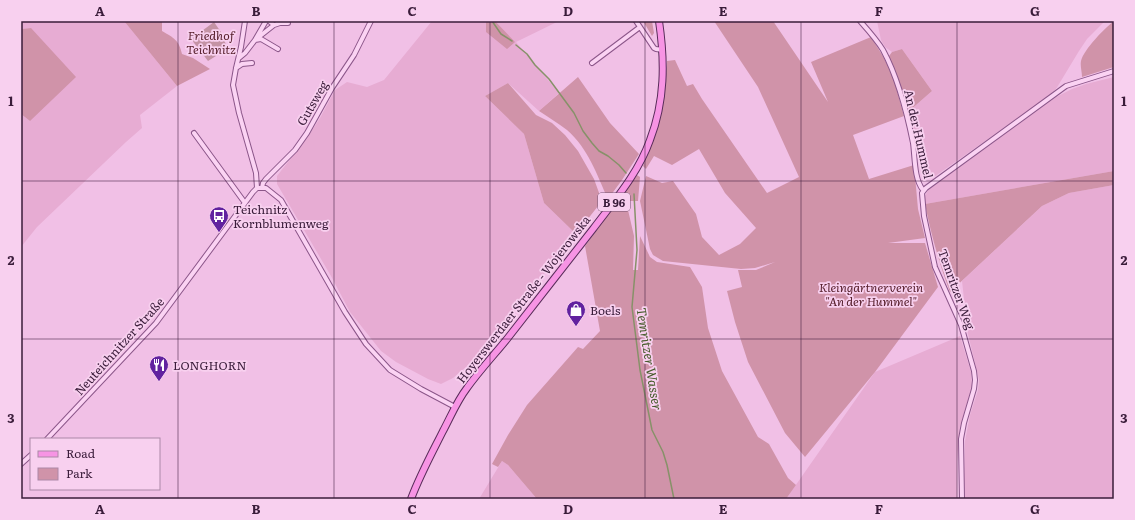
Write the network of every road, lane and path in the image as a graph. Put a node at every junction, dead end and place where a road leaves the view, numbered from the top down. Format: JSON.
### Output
{"nodes":[{"id":1,"x":245,"y":21,"type":"edge"},
{"id":2,"x":266,"y":21,"type":"edge"},
{"id":3,"x":269,"y":21,"type":"edge"},
{"id":4,"x":371,"y":21,"type":"edge"},
{"id":5,"x":636,"y":21,"type":"edge"},
{"id":6,"x":659,"y":21,"type":"edge"},
{"id":7,"x":860,"y":21,"type":"edge"},
{"id":8,"x":288,"y":23,"type":"dead end"},
{"id":9,"x":274,"y":25,"type":"junction"},
{"id":10,"x":640,"y":27,"type":"junction"},
{"id":11,"x":255,"y":40,"type":"junction"},
{"id":12,"x":278,"y":49,"type":"dead end"},
{"id":13,"x":663,"y":50,"type":"junction"},
{"id":14,"x":239,"y":58,"type":"junction"},
{"id":15,"x":252,"y":63,"type":"dead end"},
{"id":16,"x":592,"y":63,"type":"dead end"},
{"id":17,"x":236,"y":68,"type":"junction"},
{"id":18,"x":1114,"y":71,"type":"edge"},
{"id":19,"x":194,"y":133,"type":"dead end"},
{"id":20,"x":260,"y":188,"type":"junction"},
{"id":21,"x":923,"y":190,"type":"junction"},
{"id":22,"x":245,"y":203,"type":"junction"},
{"id":23,"x":455,"y":407,"type":"junction"},
{"id":24,"x":48,"y":438,"type":"edge"},
{"id":25,"x":30,"y":455,"type":"edge"},
{"id":26,"x":21,"y":464,"type":"edge"},
{"id":27,"x":411,"y":499,"type":"edge"},
{"id":28,"x":962,"y":499,"type":"edge"}],
"edges":[{"from":1,"to":14,"type":"street"},
{"from":2,"to":11,"type":"street"},
{"from":3,"to":9,"type":"street"},
{"from":4,"to":20,"type":"street","name":"Gutsweg"},
{"from":5,"to":10,"type":"street"},
{"from":6,"to":13,"type":"main road","name":"Hoyerswerdaer Straße - Wojerowska","number":"B 96"},
{"from":7,"to":21,"type":"street","name":"An der Hummel"},
{"from":8,"to":9,"type":"street"},
{"from":9,"to":11,"type":"street"},
{"from":10,"to":13,"type":"street"},
{"from":10,"to":16,"type":"street"},
{"from":11,"to":12,"type":"street"},
{"from":11,"to":14,"type":"street"},
{"from":13,"to":23,"type":"main road","name":"Hoyerswerdaer Straße - Wojerowska","number":"B 96"},
{"from":14,"to":17,"type":"street"},
{"from":15,"to":17,"type":"street"},
{"from":17,"to":20,"type":"street"},
{"from":18,"to":21,"type":"street"},
{"from":19,"to":22,"type":"street"},
{"from":20,"to":22,"type":"street","name":"Neuteichnitzer Straße"},
{"from":20,"to":23,"type":"street"},
{"from":21,"to":28,"type":"street","name":"Temritzer Weg"},
{"from":22,"to":24,"type":"street","name":"Neuteichnitzer Straße"},
{"from":23,"to":27,"type":"main road","name":"Hoyerswerdaer Straße - Wojerowska","number":"B 96"},
{"from":25,"to":26,"type":"street"}]}
